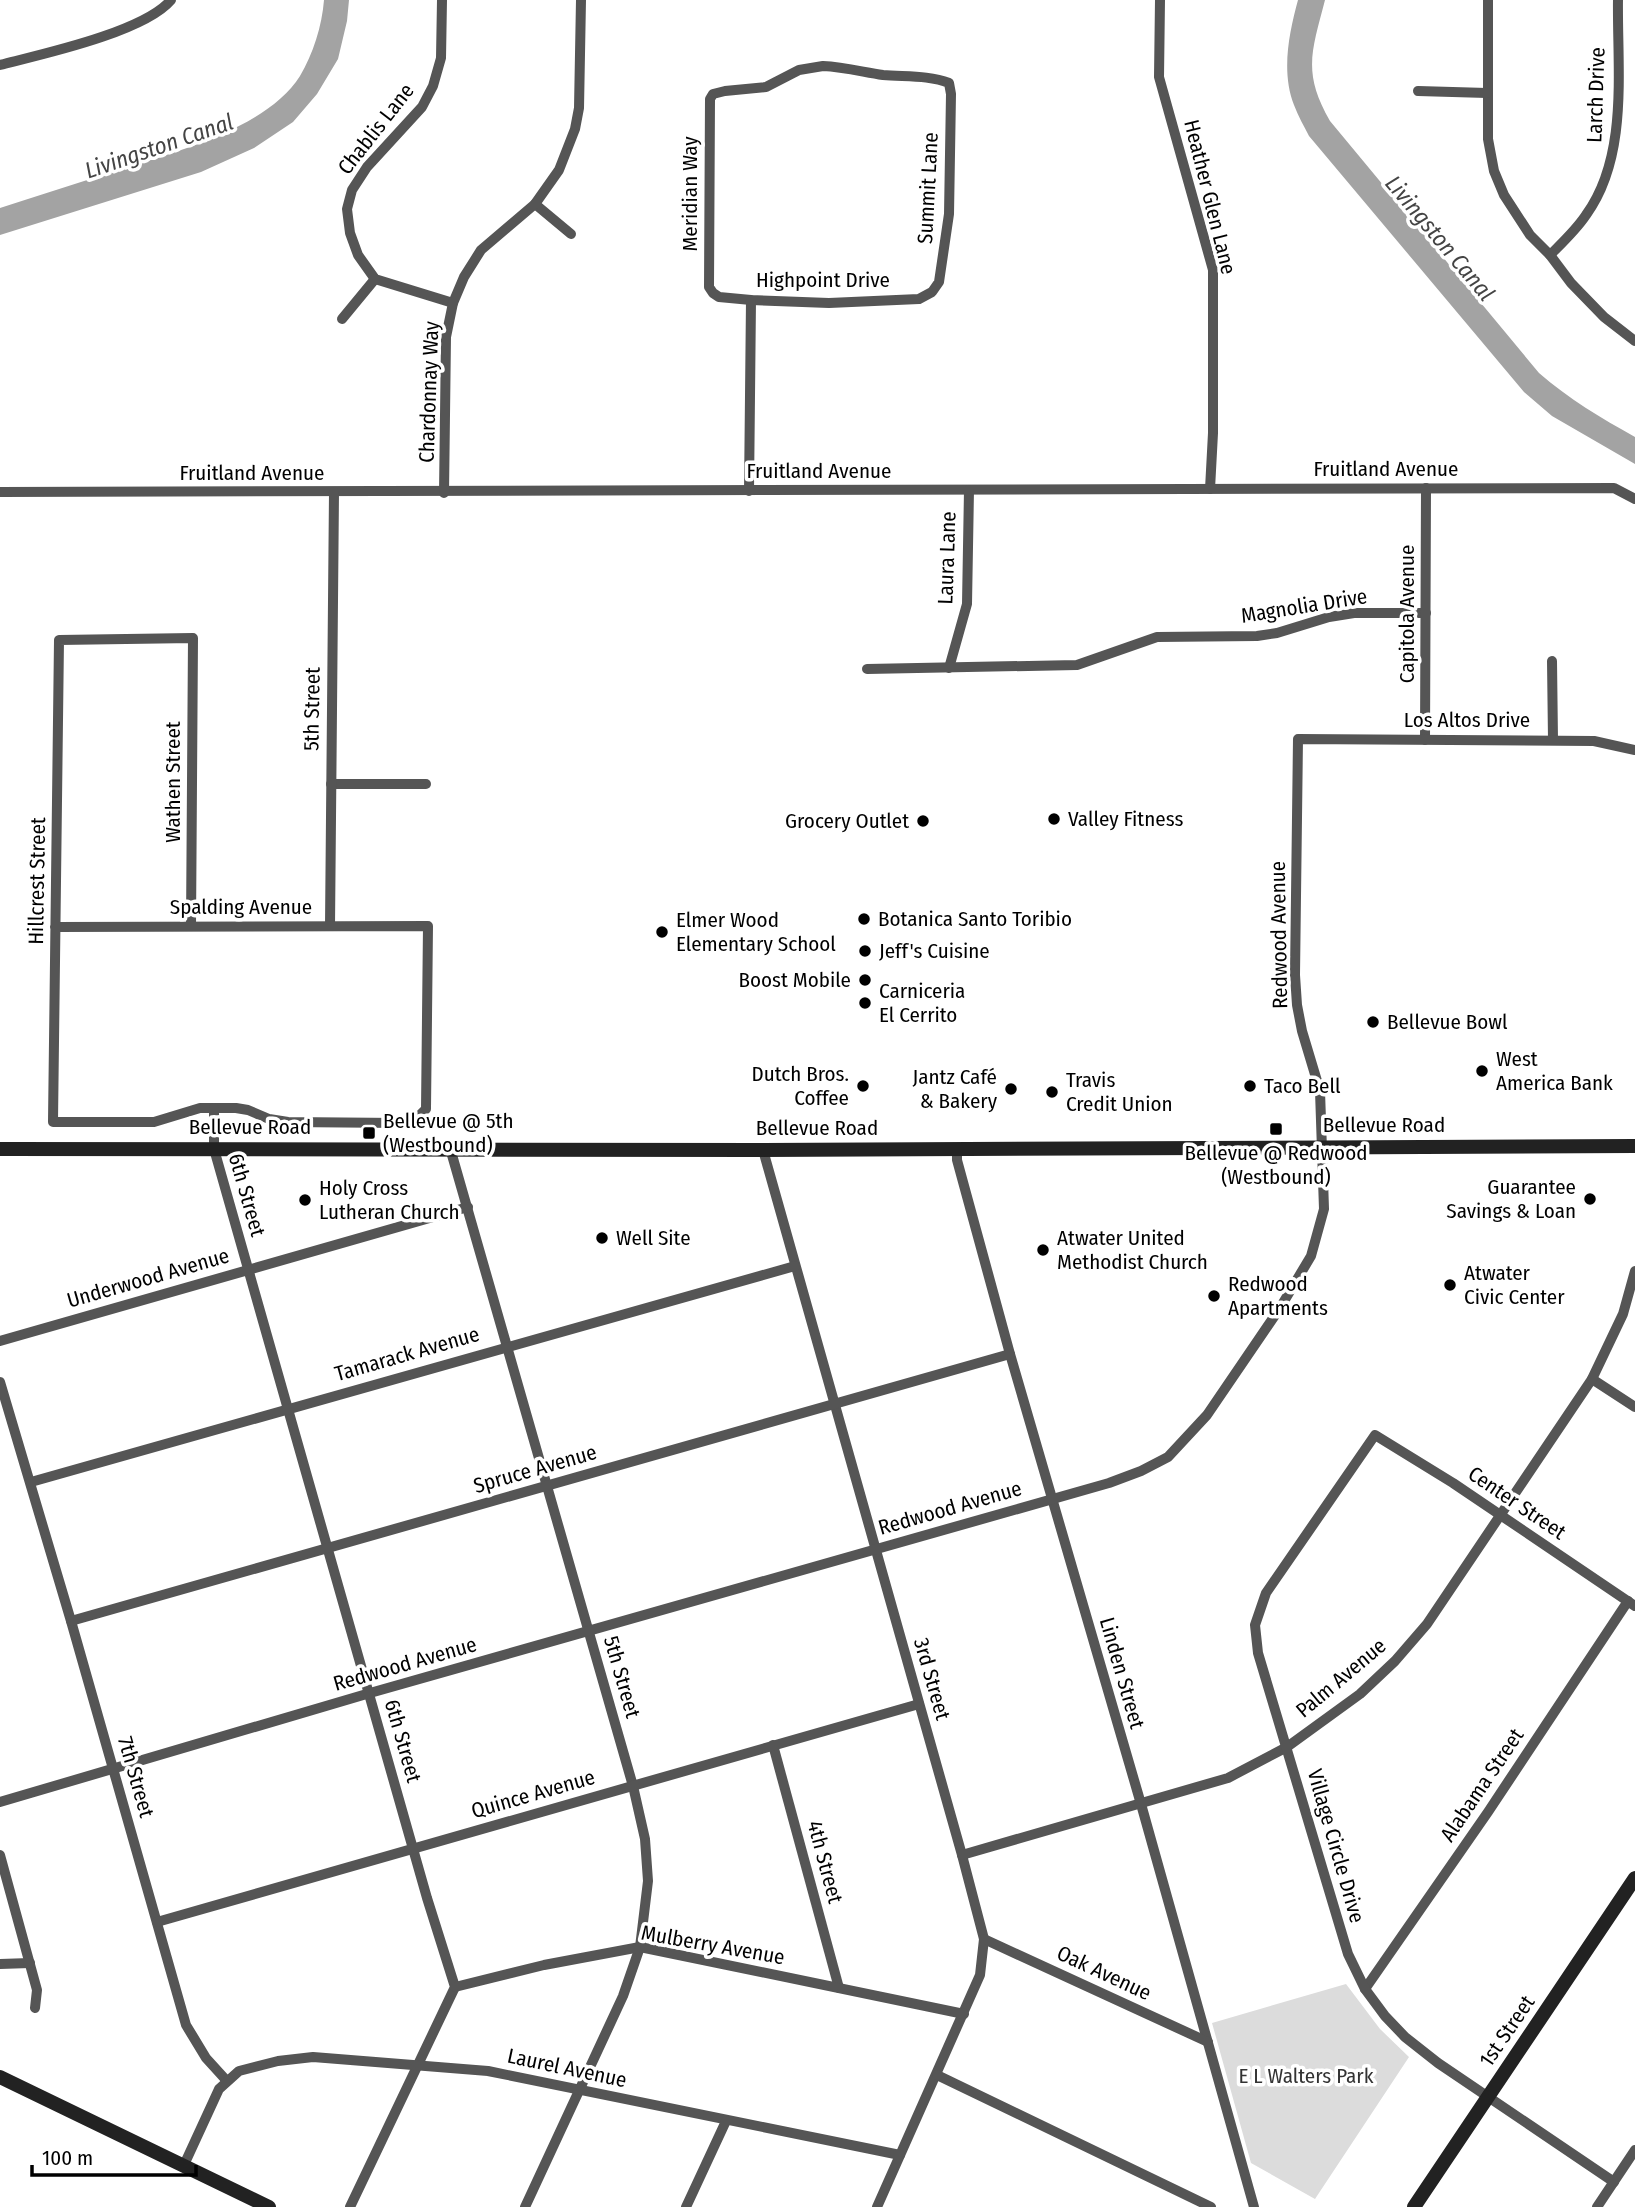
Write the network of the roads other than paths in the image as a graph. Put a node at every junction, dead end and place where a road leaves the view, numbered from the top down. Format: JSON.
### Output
{"nodes":[{"id":1,"x":171,"y":0,"type":"edge"},
{"id":2,"x":442,"y":0,"type":"edge"},
{"id":3,"x":581,"y":0,"type":"edge"},
{"id":4,"x":1160,"y":0,"type":"edge"},
{"id":5,"x":1488,"y":0,"type":"edge"},
{"id":6,"x":1618,"y":0,"type":"edge"},
{"id":7,"x":0,"y":65,"type":"edge"},
{"id":8,"x":948,"y":83,"type":"joint"},
{"id":9,"x":1418,"y":91,"type":"dead end"},
{"id":10,"x":1487,"y":93,"type":"junction"},
{"id":11,"x":535,"y":204,"type":"junction"},
{"id":12,"x":571,"y":234,"type":"dead end"},
{"id":13,"x":1550,"y":255,"type":"junction"},
{"id":14,"x":376,"y":279,"type":"junction"},
{"id":15,"x":932,"y":292,"type":"joint"},
{"id":16,"x":713,"y":293,"type":"joint"},
{"id":17,"x":751,"y":300,"type":"junction"},
{"id":18,"x":453,"y":303,"type":"junction"},
{"id":19,"x":342,"y":319,"type":"dead end"},
{"id":20,"x":1635,"y":341,"type":"edge"},
{"id":21,"x":1426,"y":488,"type":"junction"},
{"id":22,"x":1210,"y":489,"type":"junction"},
{"id":23,"x":969,"y":490,"type":"junction"},
{"id":24,"x":749,"y":491,"type":"junction"},
{"id":25,"x":0,"y":492,"type":"edge"},
{"id":26,"x":334,"y":492,"type":"junction"},
{"id":27,"x":444,"y":493,"type":"junction"},
{"id":28,"x":1635,"y":499,"type":"edge"},
{"id":29,"x":1426,"y":613,"type":"junction"},
{"id":30,"x":193,"y":638,"type":"joint"},
{"id":31,"x":1552,"y":661,"type":"dead end"},
{"id":32,"x":949,"y":668,"type":"junction"},
{"id":33,"x":867,"y":669,"type":"dead end"},
{"id":34,"x":1298,"y":739,"type":"joint"},
{"id":35,"x":1425,"y":740,"type":"junction"},
{"id":36,"x":1553,"y":740,"type":"junction"},
{"id":37,"x":1635,"y":750,"type":"edge"},
{"id":38,"x":331,"y":784,"type":"junction"},
{"id":39,"x":426,"y":784,"type":"dead end"},
{"id":40,"x":191,"y":926,"type":"junction"},
{"id":41,"x":330,"y":926,"type":"junction"},
{"id":42,"x":55,"y":927,"type":"junction"},
{"id":43,"x":214,"y":1108,"type":"junction"},
{"id":44,"x":1635,"y":1146,"type":"edge"},
{"id":45,"x":1322,"y":1147,"type":"junction"},
{"id":46,"x":450,"y":1148,"type":"junction"},
{"id":47,"x":0,"y":1149,"type":"edge"},
{"id":48,"x":214,"y":1149,"type":"junction"},
{"id":49,"x":957,"y":1149,"type":"junction"},
{"id":50,"x":763,"y":1150,"type":"junction"},
{"id":51,"x":468,"y":1207,"type":"junction"},
{"id":52,"x":794,"y":1266,"type":"junction"},
{"id":53,"x":248,"y":1270,"type":"junction"},
{"id":54,"x":1635,"y":1271,"type":"edge"},
{"id":55,"x":0,"y":1340,"type":"edge"},
{"id":56,"x":507,"y":1346,"type":"junction"},
{"id":57,"x":1010,"y":1354,"type":"junction"},
{"id":58,"x":1592,"y":1379,"type":"junction"},
{"id":59,"x":0,"y":1382,"type":"edge"},
{"id":60,"x":834,"y":1404,"type":"junction"},
{"id":61,"x":1635,"y":1407,"type":"edge"},
{"id":62,"x":288,"y":1408,"type":"junction"},
{"id":63,"x":1376,"y":1434,"type":"joint"},
{"id":64,"x":31,"y":1482,"type":"junction"},
{"id":65,"x":548,"y":1486,"type":"junction"},
{"id":66,"x":1052,"y":1499,"type":"junction"},
{"id":67,"x":1502,"y":1517,"type":"junction"},
{"id":68,"x":327,"y":1547,"type":"junction"},
{"id":69,"x":875,"y":1550,"type":"junction"},
{"id":70,"x":1632,"y":1604,"type":"edge"},
{"id":71,"x":71,"y":1621,"type":"junction"},
{"id":72,"x":590,"y":1632,"type":"junction"},
{"id":73,"x":370,"y":1693,"type":"junction"},
{"id":74,"x":919,"y":1704,"type":"junction"},
{"id":75,"x":773,"y":1745,"type":"junction"},
{"id":76,"x":1287,"y":1747,"type":"junction"},
{"id":77,"x":113,"y":1768,"type":"junction"},
{"id":78,"x":633,"y":1786,"type":"junction"},
{"id":79,"x":0,"y":1802,"type":"edge"},
{"id":80,"x":1141,"y":1804,"type":"junction"},
{"id":81,"x":413,"y":1848,"type":"junction"},
{"id":82,"x":0,"y":1855,"type":"edge"},
{"id":83,"x":962,"y":1855,"type":"junction"},
{"id":84,"x":1635,"y":1878,"type":"edge"},
{"id":85,"x":157,"y":1922,"type":"junction"},
{"id":86,"x":984,"y":1939,"type":"junction"},
{"id":87,"x":640,"y":1947,"type":"junction"},
{"id":88,"x":30,"y":1963,"type":"junction"},
{"id":89,"x":0,"y":1964,"type":"edge"},
{"id":90,"x":455,"y":1987,"type":"junction"},
{"id":91,"x":839,"y":1989,"type":"junction"},
{"id":92,"x":1365,"y":1989,"type":"junction"},
{"id":93,"x":35,"y":2008,"type":"dead end"},
{"id":94,"x":964,"y":2014,"type":"junction"},
{"id":95,"x":1208,"y":2042,"type":"junction"},
{"id":96,"x":417,"y":2066,"type":"junction"},
{"id":97,"x":937,"y":2075,"type":"junction"},
{"id":98,"x":0,"y":2077,"type":"edge"},
{"id":99,"x":226,"y":2080,"type":"junction"},
{"id":100,"x":579,"y":2090,"type":"junction"},
{"id":101,"x":1488,"y":2096,"type":"junction"},
{"id":102,"x":726,"y":2121,"type":"junction"},
{"id":103,"x":1635,"y":2150,"type":"edge"},
{"id":104,"x":900,"y":2155,"type":"junction"},
{"id":105,"x":184,"y":2165,"type":"junction"},
{"id":106,"x":1614,"y":2182,"type":"junction"},
{"id":107,"x":882,"y":2205,"type":"edge"},
{"id":108,"x":269,"y":2207,"type":"edge"},
{"id":109,"x":350,"y":2207,"type":"edge"},
{"id":110,"x":525,"y":2207,"type":"edge"},
{"id":111,"x":686,"y":2207,"type":"edge"},
{"id":112,"x":1211,"y":2207,"type":"edge"},
{"id":113,"x":1254,"y":2207,"type":"edge"},
{"id":114,"x":1414,"y":2207,"type":"edge"},
{"id":115,"x":1597,"y":2207,"type":"edge"}],
"edges":[{"from":1,"to":7,"type":"street"},
{"from":2,"to":14,"type":"street","name":"Chablis Lane"},
{"from":3,"to":11,"type":"street","name":"Chardonnay Way"},
{"from":4,"to":22,"type":"street","name":"Heather Glen Lane"},
{"from":5,"to":10,"type":"street"},
{"from":6,"to":13,"type":"street","name":"Larch Drive"},
{"from":8,"to":15,"type":"street","name":"Summit Lane"},
{"from":8,"to":16,"type":"street","name":"Meridian Way"},
{"from":9,"to":10,"type":"street"},
{"from":10,"to":13,"type":"street"},
{"from":11,"to":12,"type":"street"},
{"from":11,"to":18,"type":"street","name":"Chardonnay Way"},
{"from":13,"to":20,"type":"street"},
{"from":14,"to":18,"type":"street"},
{"from":14,"to":19,"type":"street"},
{"from":15,"to":17,"type":"street","name":"Highpoint Drive"},
{"from":16,"to":17,"type":"street","name":"Highpoint Drive"},
{"from":17,"to":24,"type":"street"},
{"from":18,"to":27,"type":"street","name":"Chardonnay Way"},
{"from":21,"to":22,"type":"street","name":"Fruitland Avenue"},
{"from":21,"to":28,"type":"street","name":"Fruitland Avenue"},
{"from":21,"to":29,"type":"street","name":"Capitola Avenue"},
{"from":22,"to":23,"type":"street","name":"Fruitland Avenue"},
{"from":23,"to":24,"type":"street","name":"Fruitland Avenue"},
{"from":23,"to":32,"type":"street","name":"Laura Lane"},
{"from":24,"to":27,"type":"street","name":"Fruitland Avenue"},
{"from":25,"to":26,"type":"street","name":"Fruitland Avenue"},
{"from":26,"to":27,"type":"street","name":"Fruitland Avenue"},
{"from":26,"to":38,"type":"street","name":"5th Street"},
{"from":29,"to":32,"type":"street","name":"Magnolia Drive"},
{"from":29,"to":35,"type":"street","name":"Capitola Avenue"},
{"from":30,"to":40,"type":"street","name":"Wathen Street"},
{"from":30,"to":42,"type":"street","name":"Hillcrest Street"},
{"from":31,"to":36,"type":"street"},
{"from":32,"to":33,"type":"street","name":"Magnolia Drive"},
{"from":34,"to":35,"type":"street","name":"Los Altos Drive"},
{"from":34,"to":45,"type":"street","name":"Redwood Avenue"},
{"from":35,"to":36,"type":"street","name":"Los Altos Drive"},
{"from":36,"to":37,"type":"street","name":"Los Altos Drive"},
{"from":38,"to":39,"type":"street"},
{"from":38,"to":41,"type":"street","name":"5th Street"},
{"from":40,"to":41,"type":"street","name":"Spalding Avenue"},
{"from":40,"to":42,"type":"street","name":"Spalding Avenue"},
{"from":41,"to":43,"type":"street","name":"Spalding Avenue"},
{"from":42,"to":43,"type":"street","name":"Hillcrest Street"},
{"from":43,"to":48,"type":"street","name":"6th Street"},
{"from":44,"to":45,"type":"main road","name":"Bellevue Road"},
{"from":45,"to":49,"type":"main road","name":"Bellevue Road"},
{"from":45,"to":66,"type":"street","name":"Redwood Avenue"},
{"from":46,"to":48,"type":"main road","name":"Bellevue Road"},
{"from":46,"to":50,"type":"main road","name":"Bellevue Road"},
{"from":46,"to":51,"type":"street","name":"5th Street"},
{"from":47,"to":48,"type":"main road","name":"Bellevue Road"},
{"from":48,"to":53,"type":"street","name":"6th Street"},
{"from":49,"to":50,"type":"main road","name":"Bellevue Road"},
{"from":49,"to":57,"type":"street","name":"Linden Street"},
{"from":50,"to":52,"type":"street","name":"3rd Street"},
{"from":51,"to":53,"type":"street","name":"Underwood Avenue"},
{"from":51,"to":56,"type":"street","name":"5th Street"},
{"from":52,"to":56,"type":"street","name":"Tamarack Avenue"},
{"from":52,"to":60,"type":"street","name":"3rd Street"},
{"from":53,"to":55,"type":"street","name":"Underwood Avenue"},
{"from":53,"to":62,"type":"street","name":"6th Street"},
{"from":54,"to":58,"type":"street","name":"Palm Avenue"},
{"from":56,"to":62,"type":"street","name":"Tamarack Avenue"},
{"from":56,"to":65,"type":"street","name":"5th Street"},
{"from":57,"to":60,"type":"street","name":"Spruce Avenue"},
{"from":57,"to":66,"type":"street","name":"Linden Street"},
{"from":58,"to":61,"type":"street"},
{"from":58,"to":67,"type":"street","name":"Palm Avenue"},
{"from":59,"to":64,"type":"street","name":"7th Street"},
{"from":60,"to":65,"type":"street","name":"Spruce Avenue"},
{"from":60,"to":69,"type":"street","name":"3rd Street"},
{"from":62,"to":64,"type":"street","name":"Tamarack Avenue"},
{"from":62,"to":68,"type":"street","name":"6th Street"},
{"from":63,"to":67,"type":"street","name":"Center Street"},
{"from":63,"to":76,"type":"street","name":"Village Circle Drive"},
{"from":64,"to":71,"type":"street","name":"7th Street"},
{"from":65,"to":68,"type":"street","name":"Spruce Avenue"},
{"from":65,"to":72,"type":"street","name":"5th Street"},
{"from":66,"to":69,"type":"street","name":"Redwood Avenue"},
{"from":66,"to":80,"type":"street","name":"Linden Street"},
{"from":67,"to":70,"type":"street","name":"Center Street"},
{"from":67,"to":76,"type":"street","name":"Palm Avenue"},
{"from":68,"to":71,"type":"street","name":"Spruce Avenue"},
{"from":68,"to":73,"type":"street","name":"6th Street"},
{"from":69,"to":72,"type":"street","name":"Redwood Avenue"},
{"from":69,"to":74,"type":"street","name":"3rd Street"},
{"from":70,"to":92,"type":"street","name":"Alabama Street"},
{"from":71,"to":77,"type":"street","name":"7th Street"},
{"from":72,"to":73,"type":"street","name":"Redwood Avenue"},
{"from":72,"to":78,"type":"street","name":"5th Street"},
{"from":73,"to":77,"type":"street","name":"Redwood Avenue"},
{"from":73,"to":81,"type":"street","name":"6th Street"},
{"from":74,"to":75,"type":"street","name":"Quince Avenue"},
{"from":74,"to":83,"type":"street","name":"3rd Street"},
{"from":75,"to":78,"type":"street","name":"Quince Avenue"},
{"from":75,"to":91,"type":"street","name":"4th Street"},
{"from":76,"to":80,"type":"street","name":"Palm Avenue"},
{"from":76,"to":92,"type":"street","name":"Village Circle Drive"},
{"from":77,"to":79,"type":"street","name":"Redwood Avenue"},
{"from":77,"to":85,"type":"street","name":"7th Street"},
{"from":78,"to":81,"type":"street","name":"Quince Avenue"},
{"from":78,"to":87,"type":"street","name":"5th Street"},
{"from":80,"to":83,"type":"street","name":"Palm Avenue"},
{"from":80,"to":95,"type":"street","name":"Linden Street"},
{"from":81,"to":85,"type":"street","name":"Quince Avenue"},
{"from":81,"to":90,"type":"street","name":"6th Street"},
{"from":82,"to":88,"type":"street"},
{"from":83,"to":86,"type":"street","name":"3rd Street"},
{"from":84,"to":101,"type":"main road","name":"1st Street"},
{"from":85,"to":99,"type":"street","name":"7th Street"},
{"from":86,"to":94,"type":"street","name":"3rd Street"},
{"from":86,"to":95,"type":"street","name":"Oak Avenue"},
{"from":87,"to":90,"type":"street","name":"Mulberry Avenue"},
{"from":87,"to":91,"type":"street","name":"Mulberry Avenue"},
{"from":87,"to":100,"type":"street","name":"5th Street"},
{"from":88,"to":89,"type":"street"},
{"from":88,"to":93,"type":"street"},
{"from":90,"to":96,"type":"street"},
{"from":91,"to":94,"type":"street","name":"Mulberry Avenue"},
{"from":92,"to":101,"type":"street","name":"Village Circle Drive"},
{"from":94,"to":97,"type":"street","name":"3rd Street"},
{"from":95,"to":113,"type":"street","name":"Linden Street"},
{"from":96,"to":99,"type":"street","name":"Laurel Avenue"},
{"from":96,"to":100,"type":"street","name":"Laurel Avenue"},
{"from":96,"to":109,"type":"street"},
{"from":97,"to":104,"type":"street","name":"3rd Street"},
{"from":97,"to":112,"type":"street"},
{"from":98,"to":105,"type":"main road"},
{"from":99,"to":105,"type":"street"},
{"from":100,"to":102,"type":"street","name":"Laurel Avenue"},
{"from":100,"to":110,"type":"street","name":"5th Street"},
{"from":101,"to":106,"type":"street","name":"Village Circle Drive"},
{"from":101,"to":114,"type":"main road","name":"1st Street"},
{"from":102,"to":104,"type":"street","name":"Laurel Avenue"},
{"from":102,"to":111,"type":"street"},
{"from":103,"to":106,"type":"street"},
{"from":104,"to":107,"type":"street","name":"3rd Street"},
{"from":105,"to":108,"type":"main road"},
{"from":106,"to":115,"type":"street"}]}
